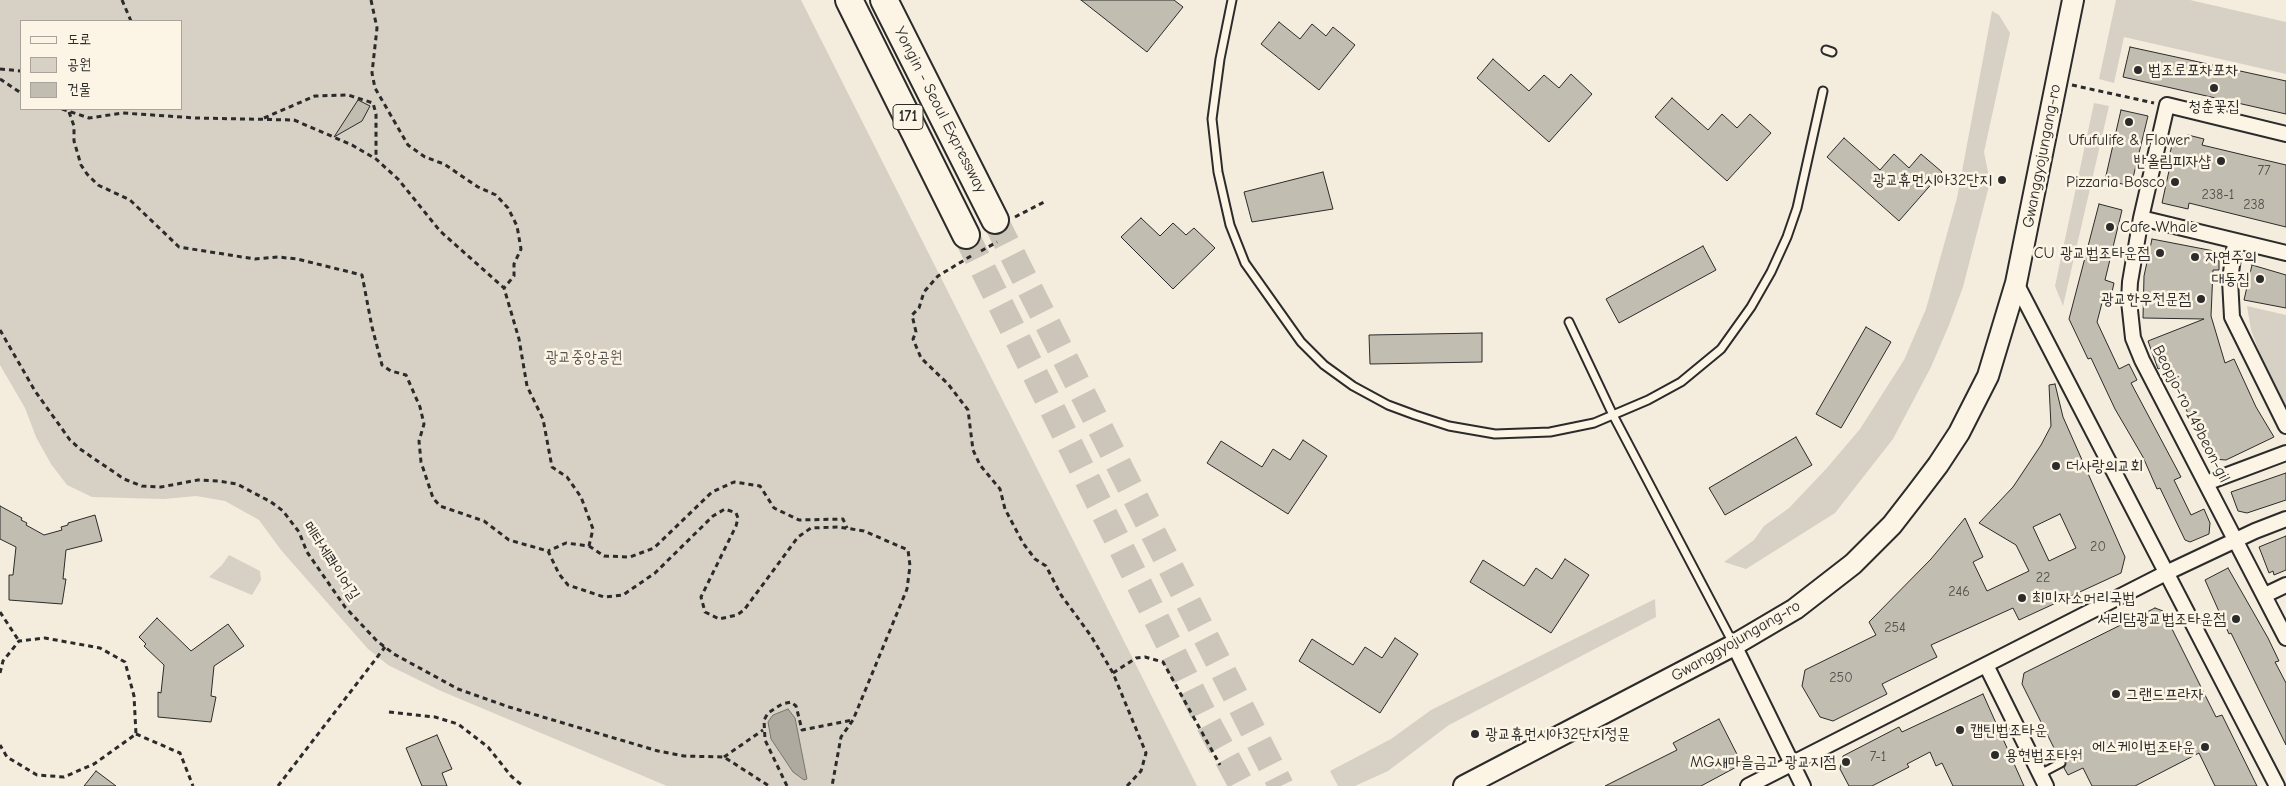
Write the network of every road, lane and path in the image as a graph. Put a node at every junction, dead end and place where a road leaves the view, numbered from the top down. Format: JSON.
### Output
{"nodes":[{"id":1,"x":122,"y":0,"type":"edge"},
{"id":2,"x":371,"y":0,"type":"edge"},
{"id":3,"x":849,"y":0,"type":"edge"},
{"id":4,"x":884,"y":0,"type":"edge"},
{"id":5,"x":1232,"y":0,"type":"edge"},
{"id":6,"x":2073,"y":0,"type":"edge"},
{"id":7,"x":131,"y":20,"type":"edge"},
{"id":8,"x":0,"y":69,"type":"edge"},
{"id":9,"x":20,"y":71,"type":"edge"},
{"id":10,"x":0,"y":79,"type":"edge"},
{"id":11,"x":2057,"y":81,"type":"junction"},
{"id":12,"x":1823,"y":91,"type":"dead end"},
{"id":13,"x":20,"y":92,"type":"edge"},
{"id":14,"x":2167,"y":105,"type":"junction"},
{"id":15,"x":64,"y":110,"type":"edge"},
{"id":16,"x":69,"y":112,"type":"junction"},
{"id":17,"x":261,"y":120,"type":"junction"},
{"id":18,"x":2286,"y":134,"type":"edge"},
{"id":19,"x":376,"y":159,"type":"junction"},
{"id":20,"x":1046,"y":202,"type":"dead end"},
{"id":21,"x":2141,"y":218,"type":"junction"},
{"id":22,"x":1001,"y":227,"type":"junction"},
{"id":23,"x":966,"y":235,"type":"tunnel mouth"},
{"id":24,"x":2235,"y":242,"type":"junction"},
{"id":25,"x":2286,"y":253,"type":"edge"},
{"id":26,"x":2016,"y":282,"type":"junction"},
{"id":27,"x":504,"y":288,"type":"junction"},
{"id":28,"x":1570,"y":322,"type":"dead end"},
{"id":29,"x":0,"y":330,"type":"edge"},
{"id":30,"x":1613,"y":415,"type":"junction"},
{"id":31,"x":2286,"y":426,"type":"edge"},
{"id":32,"x":2286,"y":453,"type":"edge"},
{"id":33,"x":2206,"y":483,"type":"junction"},
{"id":34,"x":2286,"y":519,"type":"edge"},
{"id":35,"x":847,"y":528,"type":"junction"},
{"id":36,"x":2235,"y":541,"type":"junction"},
{"id":37,"x":589,"y":546,"type":"junction"},
{"id":38,"x":548,"y":551,"type":"junction"},
{"id":39,"x":2166,"y":573,"type":"junction"},
{"id":40,"x":2286,"y":585,"type":"edge"},
{"id":41,"x":2265,"y":595,"type":"junction"},
{"id":42,"x":0,"y":612,"type":"edge"},
{"id":43,"x":2286,"y":638,"type":"edge"},
{"id":44,"x":19,"y":641,"type":"junction"},
{"id":45,"x":1734,"y":645,"type":"junction"},
{"id":46,"x":385,"y":648,"type":"junction"},
{"id":47,"x":1986,"y":665,"type":"junction"},
{"id":48,"x":0,"y":673,"type":"edge"},
{"id":49,"x":1113,"y":674,"type":"junction"},
{"id":50,"x":389,"y":712,"type":"dead end"},
{"id":51,"x":853,"y":720,"type":"junction"},
{"id":52,"x":763,"y":730,"type":"junction"},
{"id":53,"x":136,"y":734,"type":"junction"},
{"id":54,"x":0,"y":745,"type":"edge"},
{"id":55,"x":724,"y":757,"type":"junction"},
{"id":56,"x":2061,"y":763,"type":"dead end"},
{"id":57,"x":1792,"y":764,"type":"junction"},
{"id":58,"x":1220,"y":765,"type":"dead end"},
{"id":59,"x":2043,"y":780,"type":"edge"},
{"id":60,"x":193,"y":786,"type":"edge"},
{"id":61,"x":278,"y":786,"type":"edge"},
{"id":62,"x":523,"y":786,"type":"edge"},
{"id":63,"x":769,"y":786,"type":"edge"},
{"id":64,"x":787,"y":786,"type":"edge"},
{"id":65,"x":832,"y":786,"type":"edge"},
{"id":66,"x":1127,"y":786,"type":"edge"},
{"id":67,"x":1464,"y":786,"type":"edge"},
{"id":68,"x":1748,"y":786,"type":"edge"},
{"id":69,"x":1803,"y":786,"type":"edge"},
{"id":70,"x":2277,"y":786,"type":"edge"}],
"edges":[{"from":1,"to":7,"type":"path"},
{"from":2,"to":27,"type":"path"},
{"from":3,"to":23,"type":"highway","name":"Yongin - Seoul Expressway","number":"171"},
{"from":4,"to":22,"type":"highway","name":"Yongin - Seoul Expressway","number":"171"},
{"from":5,"to":30,"type":"lane"},
{"from":6,"to":11,"type":"main road","name":"Gwanggyojungang-ro"},
{"from":8,"to":9,"type":"path"},
{"from":10,"to":13,"type":"path"},
{"from":11,"to":14,"type":"path"},
{"from":11,"to":26,"type":"main road","name":"Gwanggyojungang-ro"},
{"from":12,"to":30,"type":"lane"},
{"from":14,"to":18,"type":"street"},
{"from":14,"to":21,"type":"street","name":"Beopjo-ro 149beon-gil"},
{"from":15,"to":16,"type":"path"},
{"from":16,"to":17,"type":"path"},
{"from":16,"to":38,"type":"path"},
{"from":17,"to":19,"type":"path"},
{"from":17,"to":19,"type":"path"},
{"from":19,"to":27,"type":"path"},
{"from":20,"to":22,"type":"path"},
{"from":21,"to":24,"type":"street"},
{"from":21,"to":33,"type":"street","name":"Beopjo-ro 149beon-gil"},
{"from":22,"to":49,"type":"path"},
{"from":24,"to":25,"type":"street"},
{"from":24,"to":31,"type":"street"},
{"from":26,"to":39,"type":"street"},
{"from":26,"to":45,"type":"main road","name":"Gwanggyojungang-ro"},
{"from":27,"to":37,"type":"path"},
{"from":28,"to":30,"type":"lane"},
{"from":29,"to":46,"type":"path","name":"메타세콰이어길"},
{"from":30,"to":45,"type":"lane"},
{"from":32,"to":33,"type":"street"},
{"from":33,"to":36,"type":"street","name":"Beopjo-ro 149beon-gil"},
{"from":34,"to":36,"type":"street"},
{"from":35,"to":37,"type":"path"},
{"from":35,"to":38,"type":"path"},
{"from":35,"to":51,"type":"path"},
{"from":36,"to":39,"type":"street"},
{"from":36,"to":41,"type":"street","name":"Beopjo-ro 149beon-gil"},
{"from":37,"to":38,"type":"path"},
{"from":39,"to":47,"type":"street"},
{"from":39,"to":70,"type":"street"},
{"from":40,"to":41,"type":"street"},
{"from":41,"to":43,"type":"street","name":"Beopjo-ro 149beon-gil"},
{"from":42,"to":44,"type":"path"},
{"from":44,"to":48,"type":"path"},
{"from":44,"to":53,"type":"path"},
{"from":45,"to":57,"type":"street"},
{"from":45,"to":67,"type":"main road","name":"Gwanggyojungang-ro"},
{"from":46,"to":55,"type":"path","name":"메타세콰이어길"},
{"from":46,"to":61,"type":"path"},
{"from":47,"to":57,"type":"street"},
{"from":47,"to":59,"type":"street"},
{"from":49,"to":58,"type":"path"},
{"from":49,"to":66,"type":"path"},
{"from":50,"to":62,"type":"path"},
{"from":51,"to":52,"type":"path"},
{"from":51,"to":65,"type":"path"},
{"from":52,"to":55,"type":"path"},
{"from":52,"to":64,"type":"path"},
{"from":53,"to":54,"type":"path"},
{"from":53,"to":60,"type":"path"},
{"from":55,"to":63,"type":"path"},
{"from":56,"to":59,"type":"lane"},
{"from":57,"to":68,"type":"street"},
{"from":57,"to":69,"type":"street"}]}
